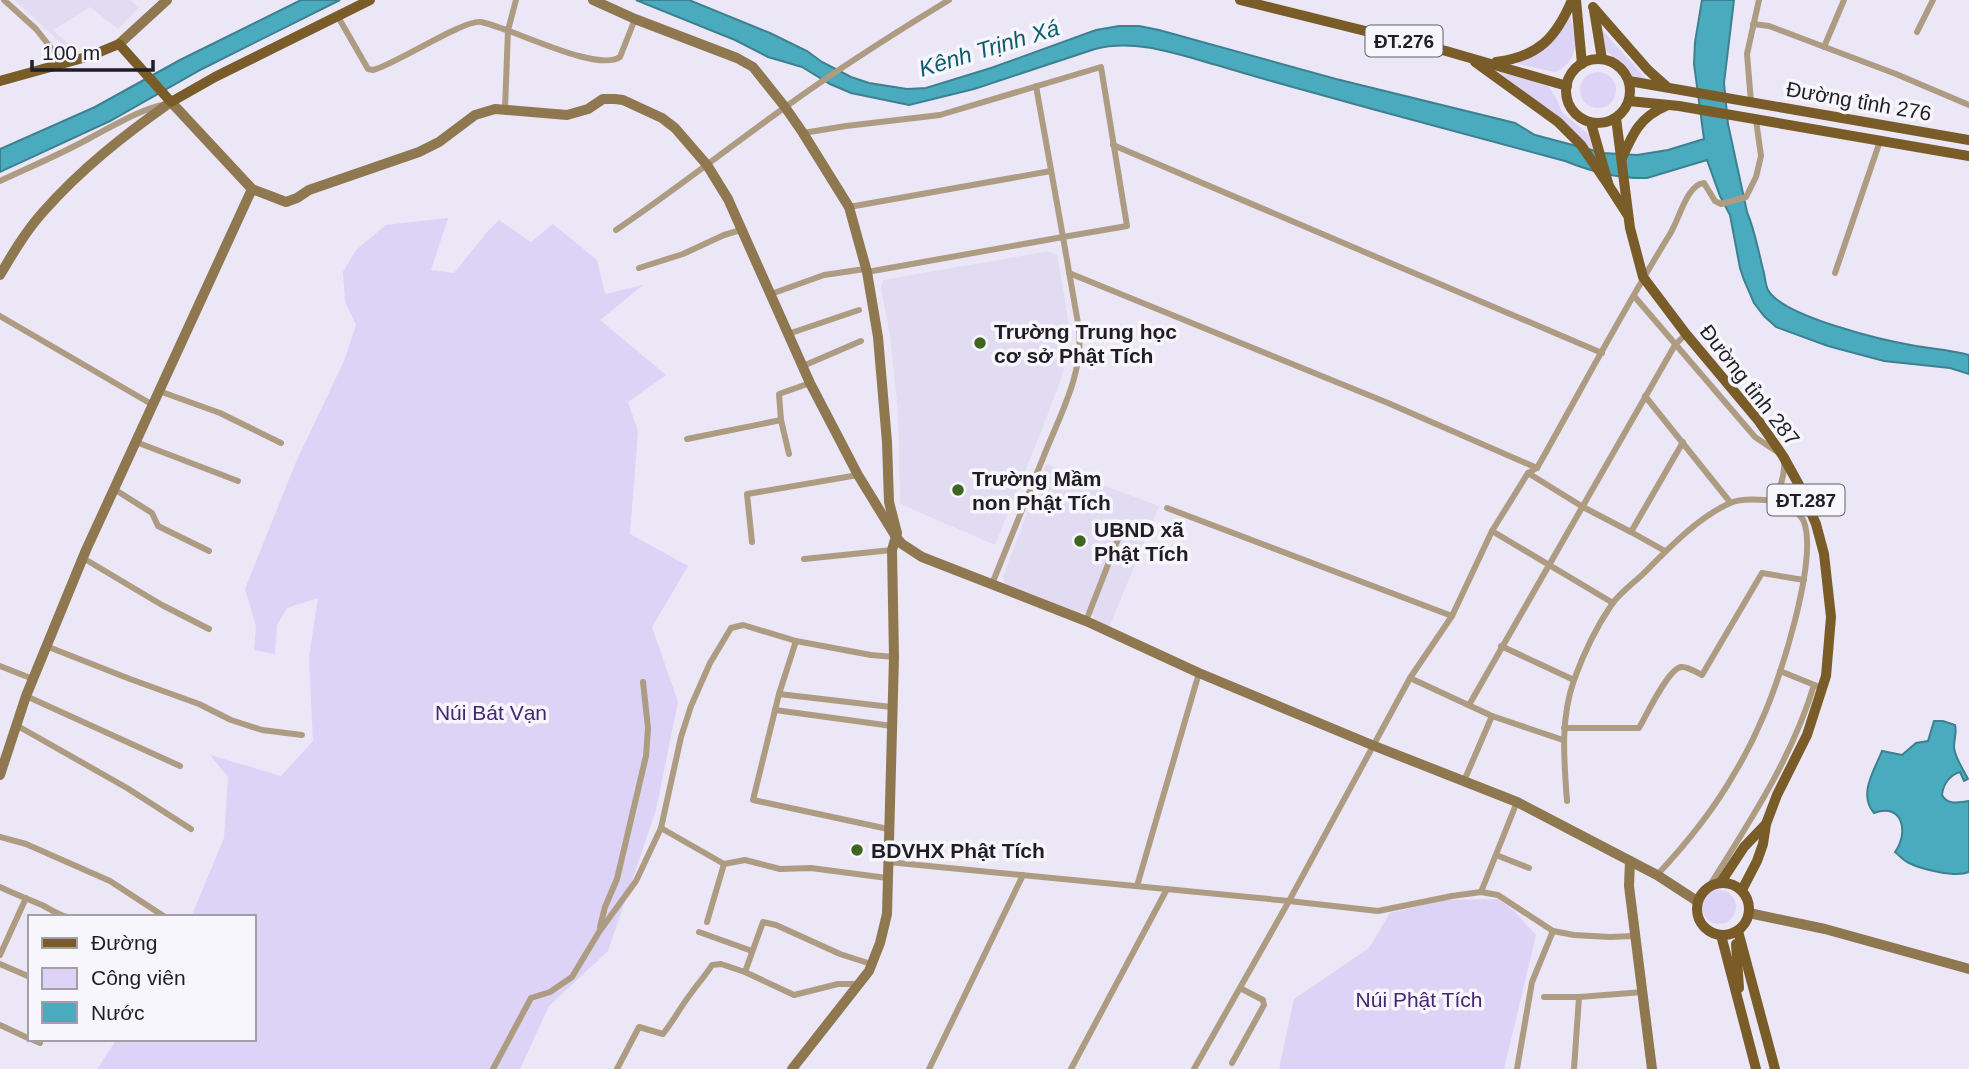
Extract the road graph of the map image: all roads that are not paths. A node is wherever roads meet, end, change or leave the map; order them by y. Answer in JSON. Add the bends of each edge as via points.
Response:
{"nodes":[{"id":1,"x":4,"y":0,"type":"edge"},
{"id":2,"x":167,"y":0,"type":"edge"},
{"id":3,"x":370,"y":0,"type":"edge"},
{"id":4,"x":516,"y":0,"type":"edge"},
{"id":5,"x":593,"y":0,"type":"edge"},
{"id":6,"x":949,"y":0,"type":"edge"},
{"id":7,"x":1240,"y":0,"type":"edge"},
{"id":8,"x":1574,"y":0,"type":"edge"},
{"id":9,"x":1759,"y":0,"type":"edge"},
{"id":10,"x":1844,"y":0,"type":"edge"},
{"id":11,"x":1933,"y":0,"type":"edge"},
{"id":12,"x":1593,"y":3,"type":"edge"},
{"id":13,"x":337,"y":15,"type":"junction"},
{"id":14,"x":635,"y":19,"type":"junction"},
{"id":15,"x":1753,"y":24,"type":"junction"},
{"id":16,"x":508,"y":30,"type":"junction"},
{"id":17,"x":1917,"y":32,"type":"dead end"},
{"id":18,"x":119,"y":44,"type":"junction"},
{"id":19,"x":1824,"y":47,"type":"junction"},
{"id":20,"x":1470,"y":58,"type":"junction"},
{"id":21,"x":1602,"y":59,"type":"junction"},
{"id":22,"x":63,"y":63,"type":"junction"},
{"id":23,"x":1490,"y":63,"type":"junction"},
{"id":24,"x":1582,"y":64,"type":"junction"},
{"id":25,"x":0,"y":81,"type":"edge"},
{"id":26,"x":1629,"y":81,"type":"junction"},
{"id":27,"x":1036,"y":86,"type":"junction"},
{"id":28,"x":1567,"y":86,"type":"junction"},
{"id":29,"x":1668,"y":88,"type":"junction"},
{"id":30,"x":1629,"y":101,"type":"junction"},
{"id":31,"x":1746,"y":101,"type":"junction"},
{"id":32,"x":171,"y":102,"type":"junction"},
{"id":33,"x":1668,"y":105,"type":"junction"},
{"id":34,"x":1969,"y":105,"type":"edge"},
{"id":35,"x":785,"y":107,"type":"junction"},
{"id":36,"x":505,"y":109,"type":"junction"},
{"id":37,"x":1616,"y":118,"type":"junction"},
{"id":38,"x":1756,"y":120,"type":"junction"},
{"id":39,"x":1591,"y":123,"type":"junction"},
{"id":40,"x":803,"y":133,"type":"junction"},
{"id":41,"x":1969,"y":139,"type":"edge"},
{"id":42,"x":1880,"y":141,"type":"junction"},
{"id":43,"x":1113,"y":145,"type":"junction"},
{"id":44,"x":1969,"y":156,"type":"edge"},
{"id":45,"x":1622,"y":158,"type":"junction"},
{"id":46,"x":707,"y":165,"type":"junction"},
{"id":47,"x":1051,"y":171,"type":"junction"},
{"id":48,"x":0,"y":181,"type":"edge"},
{"id":49,"x":1609,"y":186,"type":"junction"},
{"id":50,"x":252,"y":188,"type":"junction"},
{"id":51,"x":849,"y":207,"type":"junction"},
{"id":52,"x":1628,"y":216,"type":"junction"},
{"id":53,"x":616,"y":230,"type":"dead end"},
{"id":54,"x":741,"y":230,"type":"junction"},
{"id":55,"x":1063,"y":237,"type":"junction"},
{"id":56,"x":639,"y":268,"type":"dead end"},
{"id":57,"x":866,"y":270,"type":"junction"},
{"id":58,"x":1069,"y":273,"type":"junction"},
{"id":59,"x":1835,"y":273,"type":"dead end"},
{"id":60,"x":0,"y":275,"type":"edge"},
{"id":61,"x":1643,"y":277,"type":"junction"},
{"id":62,"x":771,"y":294,"type":"junction"},
{"id":63,"x":1634,"y":296,"type":"junction"},
{"id":64,"x":859,"y":310,"type":"dead end"},
{"id":65,"x":0,"y":316,"type":"edge"},
{"id":66,"x":788,"y":334,"type":"junction"},
{"id":67,"x":1686,"y":334,"type":"junction"},
{"id":68,"x":861,"y":341,"type":"dead end"},
{"id":69,"x":1675,"y":345,"type":"junction"},
{"id":70,"x":1602,"y":353,"type":"junction"},
{"id":71,"x":803,"y":366,"type":"junction"},
{"id":72,"x":810,"y":383,"type":"junction"},
{"id":73,"x":159,"y":391,"type":"junction"},
{"id":74,"x":1646,"y":396,"type":"junction"},
{"id":75,"x":153,"y":405,"type":"junction"},
{"id":76,"x":781,"y":420,"type":"junction"},
{"id":77,"x":687,"y":439,"type":"dead end"},
{"id":78,"x":136,"y":442,"type":"junction"},
{"id":79,"x":1683,"y":442,"type":"junction"},
{"id":80,"x":281,"y":443,"type":"dead end"},
{"id":81,"x":789,"y":454,"type":"dead end"},
{"id":82,"x":1783,"y":456,"type":"junction"},
{"id":83,"x":1537,"y":468,"type":"junction"},
{"id":84,"x":1528,"y":474,"type":"junction"},
{"id":85,"x":858,"y":475,"type":"junction"},
{"id":86,"x":238,"y":481,"type":"dead end"},
{"id":87,"x":114,"y":489,"type":"junction"},
{"id":88,"x":1770,"y":501,"type":"junction"},
{"id":89,"x":1730,"y":502,"type":"junction"},
{"id":90,"x":1583,"y":507,"type":"junction"},
{"id":91,"x":1167,"y":508,"type":"dead end"},
{"id":92,"x":1492,"y":531,"type":"junction"},
{"id":93,"x":1631,"y":531,"type":"junction"},
{"id":94,"x":896,"y":537,"type":"junction"},
{"id":95,"x":1118,"y":539,"type":"dead end"},
{"id":96,"x":752,"y":542,"type":"dead end"},
{"id":97,"x":892,"y":550,"type":"junction"},
{"id":98,"x":209,"y":551,"type":"dead end"},
{"id":99,"x":1665,"y":551,"type":"junction"},
{"id":100,"x":83,"y":558,"type":"junction"},
{"id":101,"x":804,"y":559,"type":"dead end"},
{"id":102,"x":1549,"y":564,"type":"junction"},
{"id":103,"x":1804,"y":580,"type":"junction"},
{"id":104,"x":992,"y":584,"type":"junction"},
{"id":105,"x":1613,"y":603,"type":"junction"},
{"id":106,"x":1452,"y":617,"type":"junction"},
{"id":107,"x":1086,"y":621,"type":"junction"},
{"id":108,"x":209,"y":629,"type":"dead end"},
{"id":109,"x":796,"y":641,"type":"junction"},
{"id":110,"x":46,"y":646,"type":"junction"},
{"id":111,"x":1501,"y":646,"type":"junction"},
{"id":112,"x":894,"y":657,"type":"junction"},
{"id":113,"x":0,"y":666,"type":"edge"},
{"id":114,"x":1780,"y":671,"type":"junction"},
{"id":115,"x":1199,"y":673,"type":"junction"},
{"id":116,"x":1409,"y":678,"type":"junction"},
{"id":117,"x":33,"y":679,"type":"junction"},
{"id":118,"x":1574,"y":680,"type":"junction"},
{"id":119,"x":643,"y":682,"type":"dead end"},
{"id":120,"x":1818,"y":687,"type":"junction"},
{"id":121,"x":779,"y":694,"type":"junction"},
{"id":122,"x":26,"y":696,"type":"junction"},
{"id":123,"x":1469,"y":705,"type":"junction"},
{"id":124,"x":891,"y":707,"type":"junction"},
{"id":125,"x":775,"y":710,"type":"junction"},
{"id":126,"x":1492,"y":716,"type":"junction"},
{"id":127,"x":16,"y":726,"type":"junction"},
{"id":128,"x":892,"y":726,"type":"junction"},
{"id":129,"x":1564,"y":728,"type":"junction"},
{"id":130,"x":302,"y":735,"type":"dead end"},
{"id":131,"x":1563,"y":740,"type":"junction"},
{"id":132,"x":1372,"y":745,"type":"junction"},
{"id":133,"x":180,"y":766,"type":"dead end"},
{"id":134,"x":0,"y":775,"type":"edge"},
{"id":135,"x":1464,"y":781,"type":"junction"},
{"id":136,"x":1567,"y":801,"type":"dead end"},
{"id":137,"x":1517,"y":802,"type":"junction"},
{"id":138,"x":1766,"y":824,"type":"junction"},
{"id":139,"x":661,"y":828,"type":"junction"},
{"id":140,"x":191,"y":829,"type":"dead end"},
{"id":141,"x":888,"y":829,"type":"junction"},
{"id":142,"x":0,"y":837,"type":"edge"},
{"id":143,"x":1496,"y":855,"type":"junction"},
{"id":144,"x":1630,"y":861,"type":"junction"},
{"id":145,"x":888,"y":862,"type":"junction"},
{"id":146,"x":724,"y":864,"type":"junction"},
{"id":147,"x":1529,"y":868,"type":"dead end"},
{"id":148,"x":1023,"y":875,"type":"junction"},
{"id":149,"x":1657,"y":875,"type":"junction"},
{"id":150,"x":887,"y":878,"type":"junction"},
{"id":151,"x":1716,"y":884,"type":"junction"},
{"id":152,"x":1137,"y":886,"type":"junction"},
{"id":153,"x":0,"y":887,"type":"edge"},
{"id":154,"x":1167,"y":889,"type":"junction"},
{"id":155,"x":1742,"y":890,"type":"junction"},
{"id":156,"x":1480,"y":892,"type":"junction"},
{"id":157,"x":26,"y":898,"type":"junction"},
{"id":158,"x":1289,"y":901,"type":"junction"},
{"id":159,"x":1697,"y":901,"type":"junction"},
{"id":160,"x":1749,"y":913,"type":"junction"},
{"id":161,"x":59,"y":915,"type":"edge"},
{"id":162,"x":162,"y":915,"type":"edge"},
{"id":163,"x":707,"y":922,"type":"dead end"},
{"id":164,"x":1553,"y":931,"type":"junction"},
{"id":165,"x":599,"y":932,"type":"junction"},
{"id":166,"x":699,"y":932,"type":"dead end"},
{"id":167,"x":1736,"y":932,"type":"junction"},
{"id":168,"x":1721,"y":935,"type":"junction"},
{"id":169,"x":1636,"y":936,"type":"junction"},
{"id":170,"x":752,"y":951,"type":"junction"},
{"id":171,"x":0,"y":955,"type":"edge"},
{"id":172,"x":0,"y":964,"type":"edge"},
{"id":173,"x":871,"y":964,"type":"junction"},
{"id":174,"x":1969,"y":969,"type":"edge"},
{"id":175,"x":745,"y":972,"type":"junction"},
{"id":176,"x":28,"y":976,"type":"edge"},
{"id":177,"x":858,"y":984,"type":"junction"},
{"id":178,"x":1240,"y":988,"type":"junction"},
{"id":179,"x":1643,"y":992,"type":"junction"},
{"id":180,"x":1544,"y":997,"type":"dead end"},
{"id":181,"x":1579,"y":997,"type":"junction"},
{"id":182,"x":1740,"y":1012,"type":"junction"},
{"id":183,"x":0,"y":1025,"type":"edge"},
{"id":184,"x":28,"y":1038,"type":"edge"},
{"id":185,"x":35,"y":1041,"type":"edge"},
{"id":186,"x":40,"y":1043,"type":"dead end"},
{"id":187,"x":1232,"y":1063,"type":"dead end"},
{"id":188,"x":493,"y":1069,"type":"edge"},
{"id":189,"x":617,"y":1069,"type":"edge"},
{"id":190,"x":792,"y":1069,"type":"edge"},
{"id":191,"x":929,"y":1069,"type":"edge"},
{"id":192,"x":1071,"y":1069,"type":"edge"},
{"id":193,"x":1194,"y":1069,"type":"edge"},
{"id":194,"x":1517,"y":1069,"type":"edge"},
{"id":195,"x":1574,"y":1069,"type":"edge"},
{"id":196,"x":1652,"y":1069,"type":"edge"},
{"id":197,"x":1756,"y":1069,"type":"edge"},
{"id":198,"x":1775,"y":1069,"type":"edge"}],
"edges":[{"from":1,"to":22,"type":"street","via":[[36,29]]},
{"from":2,"to":18,"type":"main road"},
{"from":3,"to":13,"type":"main road"},
{"from":4,"to":16,"type":"street"},
{"from":5,"to":14,"type":"main road"},
{"from":6,"to":35,"type":"street"},
{"from":7,"to":20,"type":"main road","number":"ĐT.276"},
{"from":8,"to":23,"type":"main road","via":[[1543,45],[1515,60]]},
{"from":8,"to":24,"type":"main road"},
{"from":9,"to":15,"type":"street"},
{"from":10,"to":19,"type":"street"},
{"from":11,"to":17,"type":"street"},
{"from":12,"to":21,"type":"main road"},
{"from":12,"to":29,"type":"main road"},
{"from":13,"to":16,"type":"street","via":[[368,69],[373,70],[474,22]]},
{"from":13,"to":32,"type":"main road"},
{"from":14,"to":16,"type":"street","via":[[620,57],[612,61],[584,59]]},
{"from":14,"to":35,"type":"main road","via":[[744,62]]},
{"from":15,"to":19,"type":"street"},
{"from":15,"to":31,"type":"street"},
{"from":16,"to":36,"type":"street"},
{"from":18,"to":22,"type":"main road"},
{"from":18,"to":32,"type":"main road"},
{"from":19,"to":34,"type":"street"},
{"from":20,"to":23,"type":"main road","number":"ĐT.276"},
{"from":20,"to":49,"type":"main road","via":[[1558,122],[1581,145]]},
{"from":21,"to":24,"type":"main road"},
{"from":21,"to":26,"type":"main road","via":[[1619,66]]},
{"from":22,"to":25,"type":"main road"},
{"from":23,"to":28,"type":"main road","number":"ĐT.276"},
{"from":24,"to":28,"type":"main road"},
{"from":26,"to":29,"type":"main road"},
{"from":26,"to":30,"type":"main road"},
{"from":27,"to":40,"type":"street","via":[[940,116]]},
{"from":27,"to":43,"type":"street","via":[[1101,67]]},
{"from":27,"to":47,"type":"street"},
{"from":28,"to":39,"type":"main road","via":[[1571,109]]},
{"from":29,"to":31,"type":"main road","name":"Đường tỉnh 276"},
{"from":30,"to":33,"type":"main road"},
{"from":30,"to":37,"type":"main road"},
{"from":31,"to":41,"type":"main road","name":"Đường tỉnh 276"},
{"from":32,"to":48,"type":"street","via":[[124,119]]},
{"from":32,"to":50,"type":"main road"},
{"from":32,"to":60,"type":"main road","via":[[80,175],[43,213]]},
{"from":33,"to":38,"type":"main road","name":"Đường tỉnh 276"},
{"from":33,"to":45,"type":"main road","via":[[1641,122]]},
{"from":35,"to":40,"type":"main road"},
{"from":35,"to":46,"type":"street"},
{"from":36,"to":46,"type":"main road","via":[[567,115],[603,99],[623,100],[675,128]]},
{"from":36,"to":50,"type":"main road","via":[[475,115],[419,152],[309,190],[288,202]]},
{"from":37,"to":39,"type":"main road"},
{"from":37,"to":45,"type":"main road","name":"Đường tỉnh 287","number":"ĐT.287"},
{"from":38,"to":42,"type":"main road","name":"Đường tỉnh 276"},
{"from":38,"to":61,"type":"street","via":[[1760,167],[1746,197],[1723,204],[1715,201],[1704,183],[1693,187],[1676,225]]},
{"from":39,"to":49,"type":"main road","name":"Đường tỉnh 287","number":"ĐT.287"},
{"from":40,"to":51,"type":"main road"},
{"from":42,"to":44,"type":"main road","name":"Đường tỉnh 276"},
{"from":42,"to":59,"type":"street"},
{"from":43,"to":55,"type":"street","via":[[1127,226]]},
{"from":43,"to":70,"type":"street"},
{"from":45,"to":52,"type":"main road","name":"Đường tỉnh 287","number":"ĐT.287"},
{"from":46,"to":53,"type":"street"},
{"from":46,"to":54,"type":"main road"},
{"from":47,"to":51,"type":"street"},
{"from":47,"to":55,"type":"street"},
{"from":49,"to":52,"type":"main road","name":"Đường tỉnh 287","number":"ĐT.287"},
{"from":50,"to":73,"type":"main road"},
{"from":51,"to":57,"type":"main road"},
{"from":52,"to":61,"type":"main road","name":"Đường tỉnh 287","number":"ĐT.287"},
{"from":54,"to":56,"type":"street"},
{"from":54,"to":62,"type":"main road"},
{"from":55,"to":57,"type":"street"},
{"from":55,"to":58,"type":"street"},
{"from":57,"to":62,"type":"street","via":[[824,275]]},
{"from":57,"to":94,"type":"main road","via":[[878,337],[889,502]]},
{"from":58,"to":83,"type":"street"},
{"from":58,"to":104,"type":"street","via":[[1080,342],[1076,371]]},
{"from":61,"to":63,"type":"street"},
{"from":61,"to":67,"type":"main road","name":"Đường tỉnh 287","number":"ĐT.287"},
{"from":62,"to":66,"type":"main road"},
{"from":63,"to":69,"type":"street"},
{"from":63,"to":70,"type":"street"},
{"from":64,"to":66,"type":"street"},
{"from":65,"to":75,"type":"street"},
{"from":66,"to":71,"type":"main road"},
{"from":67,"to":69,"type":"street"},
{"from":67,"to":82,"type":"main road","name":"Đường tỉnh 287","number":"ĐT.287"},
{"from":68,"to":71,"type":"street"},
{"from":69,"to":74,"type":"street"},
{"from":69,"to":82,"type":"street","via":[[1755,437]]},
{"from":70,"to":83,"type":"street"},
{"from":71,"to":72,"type":"main road"},
{"from":72,"to":76,"type":"street","via":[[779,394]]},
{"from":72,"to":85,"type":"main road"},
{"from":73,"to":75,"type":"main road"},
{"from":73,"to":80,"type":"street","via":[[220,413]]},
{"from":74,"to":79,"type":"street"},
{"from":74,"to":90,"type":"street"},
{"from":75,"to":78,"type":"main road"},
{"from":76,"to":77,"type":"street"},
{"from":76,"to":81,"type":"street"},
{"from":78,"to":86,"type":"street"},
{"from":78,"to":87,"type":"main road"},
{"from":79,"to":89,"type":"street"},
{"from":79,"to":93,"type":"street"},
{"from":82,"to":88,"type":"street","via":[[1785,471]]},
{"from":82,"to":120,"type":"main road","name":"Đường tỉnh 287","number":"ĐT.287","via":[[1800,485],[1824,554],[1831,633],[1826,676]]},
{"from":83,"to":84,"type":"street"},
{"from":84,"to":90,"type":"street"},
{"from":84,"to":92,"type":"street"},
{"from":85,"to":94,"type":"main road"},
{"from":85,"to":96,"type":"street","via":[[747,494]]},
{"from":87,"to":98,"type":"street","via":[[152,513],[158,526]]},
{"from":87,"to":100,"type":"main road"},
{"from":88,"to":89,"type":"street"},
{"from":88,"to":103,"type":"street","via":[[1790,506],[1804,520]]},
{"from":89,"to":99,"type":"street"},
{"from":90,"to":93,"type":"street"},
{"from":90,"to":102,"type":"street"},
{"from":91,"to":106,"type":"street"},
{"from":92,"to":102,"type":"street"},
{"from":92,"to":106,"type":"street"},
{"from":93,"to":99,"type":"street"},
{"from":94,"to":97,"type":"main road"},
{"from":94,"to":104,"type":"main road","via":[[922,557]]},
{"from":95,"to":107,"type":"street"},
{"from":97,"to":101,"type":"street"},
{"from":97,"to":112,"type":"main road"},
{"from":99,"to":105,"type":"street"},
{"from":100,"to":108,"type":"street"},
{"from":100,"to":110,"type":"main road"},
{"from":102,"to":105,"type":"street"},
{"from":102,"to":111,"type":"street"},
{"from":103,"to":114,"type":"street"},
{"from":103,"to":129,"type":"street","via":[[1762,573],[1702,675],[1676,669],[1639,728]]},
{"from":104,"to":107,"type":"main road"},
{"from":105,"to":118,"type":"street"},
{"from":106,"to":116,"type":"street"},
{"from":107,"to":115,"type":"main road"},
{"from":109,"to":112,"type":"street"},
{"from":109,"to":121,"type":"street"},
{"from":109,"to":139,"type":"street","via":[[743,625],[732,628],[691,706]]},
{"from":110,"to":117,"type":"main road"},
{"from":110,"to":130,"type":"street","via":[[231,720]]},
{"from":111,"to":118,"type":"street"},
{"from":111,"to":123,"type":"street"},
{"from":112,"to":124,"type":"main road"},
{"from":113,"to":117,"type":"street"},
{"from":114,"to":120,"type":"street"},
{"from":114,"to":149,"type":"street","via":[[1764,716],[1734,775],[1692,838]]},
{"from":115,"to":132,"type":"main road"},
{"from":115,"to":152,"type":"street"},
{"from":116,"to":123,"type":"street"},
{"from":116,"to":132,"type":"street"},
{"from":117,"to":122,"type":"main road"},
{"from":118,"to":129,"type":"street"},
{"from":119,"to":165,"type":"street","via":[[646,756],[617,879]]},
{"from":120,"to":138,"type":"main road","name":"Đường tỉnh 287","number":"ĐT.287","via":[[1807,735]]},
{"from":120,"to":151,"type":"street","via":[[1790,749]]},
{"from":121,"to":124,"type":"street"},
{"from":121,"to":125,"type":"street"},
{"from":122,"to":127,"type":"main road"},
{"from":122,"to":133,"type":"street"},
{"from":123,"to":126,"type":"street"},
{"from":124,"to":128,"type":"main road"},
{"from":125,"to":128,"type":"street"},
{"from":125,"to":141,"type":"street","via":[[753,800]]},
{"from":126,"to":131,"type":"street"},
{"from":126,"to":135,"type":"street"},
{"from":127,"to":134,"type":"main road"},
{"from":127,"to":140,"type":"street"},
{"from":128,"to":141,"type":"main road"},
{"from":129,"to":131,"type":"street"},
{"from":131,"to":136,"type":"street"},
{"from":132,"to":135,"type":"main road"},
{"from":132,"to":158,"type":"street"},
{"from":135,"to":137,"type":"main road"},
{"from":137,"to":143,"type":"street"},
{"from":137,"to":144,"type":"main road"},
{"from":138,"to":151,"type":"main road","name":"Đường tỉnh 287","number":"ĐT.287"},
{"from":138,"to":155,"type":"main road","name":"Đường tỉnh 287","number":"ĐT.287","via":[[1763,844]]},
{"from":139,"to":146,"type":"street"},
{"from":139,"to":165,"type":"street","via":[[636,881]]},
{"from":141,"to":145,"type":"main road"},
{"from":142,"to":162,"type":"street","via":[[110,881]]},
{"from":143,"to":147,"type":"street"},
{"from":143,"to":156,"type":"street"},
{"from":144,"to":149,"type":"main road"},
{"from":144,"to":169,"type":"main road"},
{"from":145,"to":148,"type":"street"},
{"from":145,"to":150,"type":"main road"},
{"from":146,"to":150,"type":"street","via":[[745,860],[780,869],[811,868]]},
{"from":146,"to":163,"type":"street"},
{"from":148,"to":152,"type":"street"},
{"from":148,"to":191,"type":"street"},
{"from":149,"to":159,"type":"main road"},
{"from":150,"to":173,"type":"main road","via":[[887,914]]},
{"from":151,"to":155,"type":"main road","via":[[1730,883]]},
{"from":151,"to":159,"type":"main road"},
{"from":152,"to":154,"type":"street"},
{"from":153,"to":157,"type":"street"},
{"from":154,"to":158,"type":"street"},
{"from":154,"to":192,"type":"street"},
{"from":155,"to":160,"type":"main road"},
{"from":156,"to":158,"type":"street","via":[[1378,911]]},
{"from":156,"to":164,"type":"street","via":[[1498,895]]},
{"from":157,"to":161,"type":"street"},
{"from":157,"to":171,"type":"street"},
{"from":158,"to":178,"type":"street"},
{"from":159,"to":168,"type":"main road","via":[[1699,922]]},
{"from":160,"to":167,"type":"main road"},
{"from":160,"to":174,"type":"main road"},
{"from":164,"to":169,"type":"street"},
{"from":164,"to":194,"type":"street","via":[[1532,982]]},
{"from":165,"to":188,"type":"street","via":[[572,977],[531,998]]},
{"from":166,"to":170,"type":"street"},
{"from":167,"to":168,"type":"main road"},
{"from":167,"to":182,"type":"main road"},
{"from":167,"to":198,"type":"main road"},
{"from":168,"to":182,"type":"main road"},
{"from":169,"to":179,"type":"main road"},
{"from":170,"to":173,"type":"street","via":[[763,922]]},
{"from":170,"to":175,"type":"street"},
{"from":172,"to":176,"type":"street"},
{"from":173,"to":177,"type":"main road"},
{"from":175,"to":177,"type":"street","via":[[794,995]]},
{"from":175,"to":189,"type":"street","via":[[712,965],[663,1034],[639,1027]]},
{"from":177,"to":190,"type":"main road"},
{"from":178,"to":187,"type":"street","via":[[1264,1000],[1264,1005]]},
{"from":178,"to":193,"type":"street"},
{"from":179,"to":181,"type":"street"},
{"from":179,"to":196,"type":"main road"},
{"from":180,"to":181,"type":"street"},
{"from":181,"to":195,"type":"street"},
{"from":182,"to":197,"type":"main road"},
{"from":183,"to":184,"type":"street"},
{"from":185,"to":186,"type":"street"}]}
